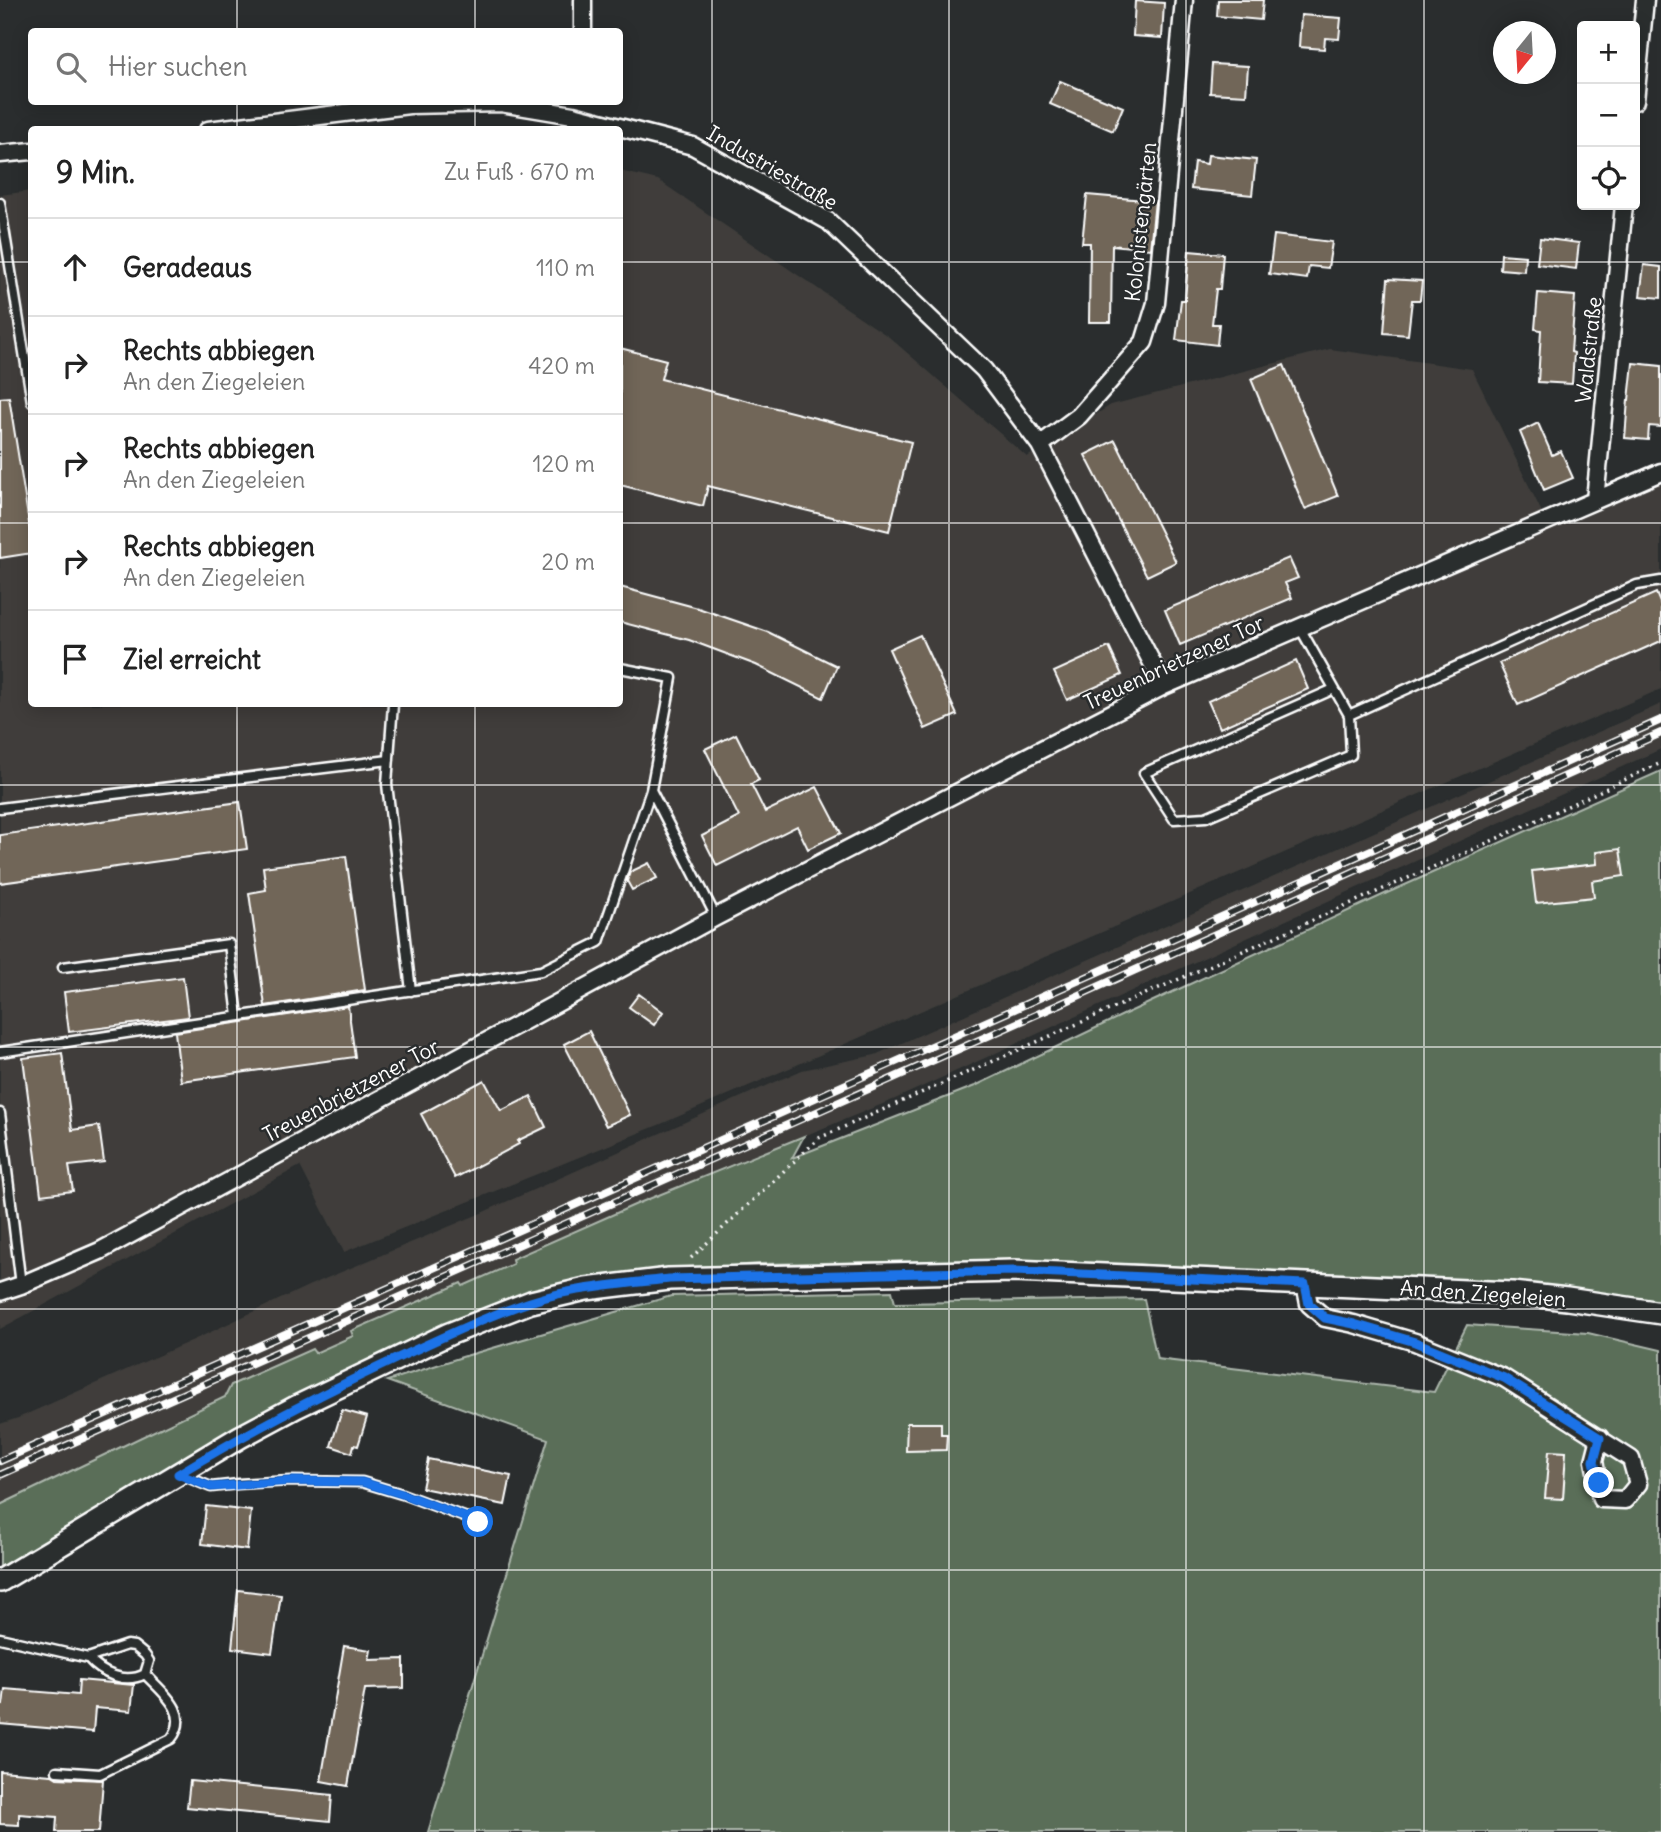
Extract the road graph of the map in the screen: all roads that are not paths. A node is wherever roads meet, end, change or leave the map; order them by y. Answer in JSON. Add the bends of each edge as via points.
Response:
{"nodes":[{"id":1,"x":583,"y":0,"type":"edge"},
{"id":2,"x":1184,"y":0,"type":"edge"},
{"id":3,"x":1645,"y":0,"type":"edge"},
{"id":4,"x":583,"y":28,"type":"edge"},
{"id":5,"x":1637,"y":84,"type":"edge"},
{"id":6,"x":440,"y":105,"type":"edge"},
{"id":7,"x":530,"y":105,"type":"edge"},
{"id":8,"x":573,"y":108,"type":"edge"},
{"id":9,"x":242,"y":126,"type":"edge"},
{"id":10,"x":28,"y":151,"type":"edge"},
{"id":11,"x":0,"y":154,"type":"edge"},
{"id":12,"x":0,"y":203,"type":"edge"},
{"id":13,"x":1624,"y":210,"type":"edge"},
{"id":14,"x":28,"y":377,"type":"edge"},
{"id":15,"x":1040,"y":445,"type":"junction"},
{"id":16,"x":1661,"y":472,"type":"edge"},
{"id":17,"x":1595,"y":500,"type":"junction"},
{"id":18,"x":1661,"y":581,"type":"edge"},
{"id":19,"x":1300,"y":628,"type":"junction"},
{"id":20,"x":623,"y":669,"type":"edge"},
{"id":21,"x":1164,"y":686,"type":"junction"},
{"id":22,"x":1334,"y":689,"type":"junction"},
{"id":23,"x":393,"y":707,"type":"edge"},
{"id":24,"x":1349,"y":715,"type":"junction"},
{"id":25,"x":389,"y":760,"type":"junction"},
{"id":26,"x":651,"y":790,"type":"junction"},
{"id":27,"x":0,"y":808,"type":"edge"},
{"id":28,"x":716,"y":917,"type":"junction"},
{"id":29,"x":63,"y":967,"type":"dead end"},
{"id":30,"x":411,"y":991,"type":"junction"},
{"id":31,"x":238,"y":1016,"type":"junction"},
{"id":32,"x":0,"y":1052,"type":"edge"},
{"id":33,"x":0,"y":1113,"type":"edge"},
{"id":34,"x":1,"y":1138,"type":"edge"},
{"id":35,"x":1305,"y":1284,"type":"junction"},
{"id":36,"x":21,"y":1285,"type":"junction"},
{"id":37,"x":0,"y":1292,"type":"edge"},
{"id":38,"x":1661,"y":1313,"type":"edge"},
{"id":39,"x":1600,"y":1438,"type":"dead end"},
{"id":40,"x":178,"y":1474,"type":"junction"},
{"id":41,"x":478,"y":1522,"type":"dead end"},
{"id":42,"x":0,"y":1581,"type":"edge"},
{"id":43,"x":0,"y":1638,"type":"edge"},
{"id":44,"x":88,"y":1658,"type":"junction"},
{"id":45,"x":145,"y":1674,"type":"junction"},
{"id":46,"x":57,"y":1770,"type":"dead end"}],
"edges":[{"from":1,"to":4,"type":"street"},
{"from":2,"to":15,"type":"street","name":"Kolonistengärten","via":[[1156,303],[1144,342],[1079,416]]},
{"from":3,"to":5,"type":"street"},
{"from":6,"to":9,"type":"street","name":"Industriestraße"},
{"from":7,"to":8,"type":"street","name":"Industriestraße"},
{"from":8,"to":15,"type":"street","name":"Industriestraße","via":[[693,146],[828,221],[984,370]]},
{"from":10,"to":11,"type":"street"},
{"from":12,"to":14,"type":"lane"},
{"from":13,"to":17,"type":"street","name":"Waldstraße"},
{"from":15,"to":21,"type":"street","name":"Industriestraße"},
{"from":16,"to":17,"type":"street","name":"Treuenbrietzener Tor"},
{"from":17,"to":19,"type":"street","name":"Treuenbrietzener Tor"},
{"from":18,"to":24,"type":"lane","via":[[1637,585]]},
{"from":19,"to":21,"type":"street","name":"Treuenbrietzener Tor"},
{"from":19,"to":22,"type":"lane"},
{"from":20,"to":26,"type":"lane","via":[[672,678]]},
{"from":21,"to":28,"type":"street","name":"Treuenbrietzener Tor"},
{"from":22,"to":24,"type":"lane"},
{"from":22,"to":24,"type":"lane","via":[[1144,773],[1174,819],[1206,817],[1351,755]]},
{"from":23,"to":25,"type":"lane"},
{"from":25,"to":27,"type":"lane"},
{"from":25,"to":30,"type":"lane","via":[[387,784]]},
{"from":26,"to":28,"type":"lane"},
{"from":26,"to":30,"type":"lane","via":[[599,942],[541,971]]},
{"from":28,"to":36,"type":"street","name":"Treuenbrietzener Tor","via":[[100,1251]]},
{"from":29,"to":31,"type":"lane","via":[[229,944]]},
{"from":30,"to":31,"type":"lane"},
{"from":31,"to":32,"type":"lane"},
{"from":33,"to":34,"type":"lane"},
{"from":34,"to":36,"type":"lane"},
{"from":35,"to":38,"type":"street","name":"An den Ziegeleien","via":[[1512,1293]]},
{"from":35,"to":39,"type":"street","via":[[1309,1304],[1325,1318],[1415,1342],[1504,1378]]},
{"from":35,"to":40,"type":"street","name":"An den Ziegeleien","via":[[1014,1271],[669,1279],[567,1292],[438,1339],[308,1401]]},
{"from":36,"to":37,"type":"street","name":"Treuenbrietzener Tor"},
{"from":40,"to":41,"type":"lane","via":[[211,1487],[362,1482]]},
{"from":40,"to":42,"type":"street","name":"An den Ziegeleien"},
{"from":43,"to":44,"type":"lane"},
{"from":44,"to":45,"type":"lane","via":[[106,1674],[132,1678]]},
{"from":44,"to":45,"type":"lane","via":[[118,1646],[134,1646],[149,1661]]},
{"from":45,"to":46,"type":"lane","via":[[178,1714],[171,1739],[100,1774]]}]}
